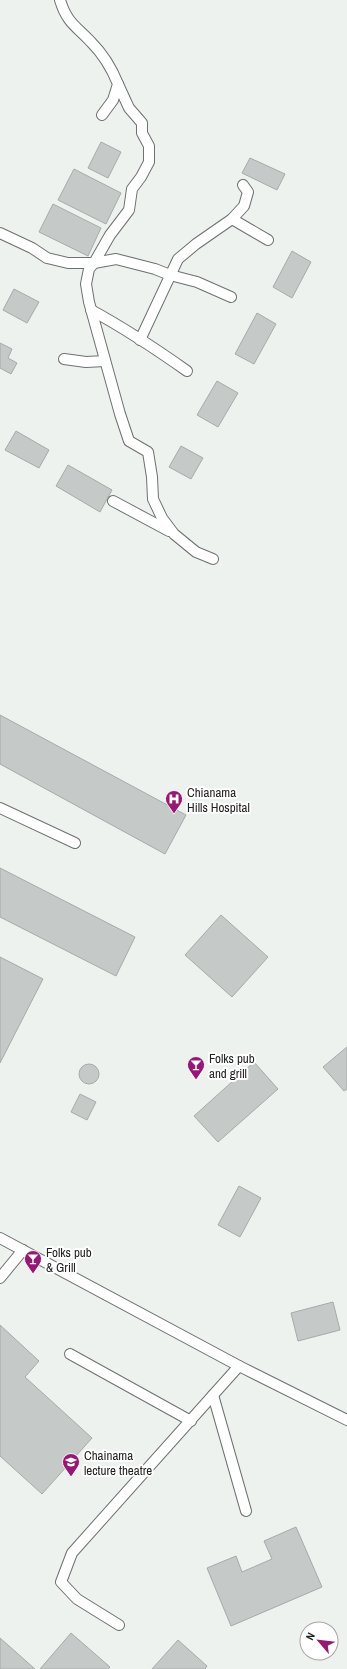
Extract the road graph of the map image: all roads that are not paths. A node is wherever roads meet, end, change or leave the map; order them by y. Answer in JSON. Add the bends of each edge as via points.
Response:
{"nodes":[{"id":1,"x":60,"y":0,"type":"edge"},
{"id":2,"x":118,"y":84,"type":"junction"},
{"id":3,"x":102,"y":116,"type":"dead end"},
{"id":4,"x":242,"y":185,"type":"dead end"},
{"id":5,"x":232,"y":219,"type":"junction"},
{"id":6,"x":0,"y":234,"type":"edge"},
{"id":7,"x":268,"y":240,"type":"dead end"},
{"id":8,"x":94,"y":263,"type":"junction"},
{"id":9,"x":170,"y":275,"type":"junction"},
{"id":10,"x":231,"y":297,"type":"dead end"},
{"id":11,"x":91,"y":310,"type":"junction"},
{"id":12,"x":140,"y":340,"type":"junction"},
{"id":13,"x":64,"y":358,"type":"dead end"},
{"id":14,"x":105,"y":361,"type":"junction"},
{"id":15,"x":187,"y":371,"type":"dead end"},
{"id":16,"x":112,"y":501,"type":"dead end"},
{"id":17,"x":174,"y":534,"type":"junction"},
{"id":18,"x":213,"y":559,"type":"dead end"},
{"id":19,"x":0,"y":808,"type":"edge"},
{"id":20,"x":75,"y":843,"type":"dead end"},
{"id":21,"x":0,"y":1238,"type":"edge"},
{"id":22,"x":23,"y":1250,"type":"junction"},
{"id":23,"x":0,"y":1278,"type":"edge"},
{"id":24,"x":70,"y":1354,"type":"dead end"},
{"id":25,"x":239,"y":1366,"type":"junction"},
{"id":26,"x":213,"y":1395,"type":"junction"},
{"id":27,"x":347,"y":1420,"type":"edge"},
{"id":28,"x":191,"y":1421,"type":"junction"},
{"id":29,"x":246,"y":1511,"type":"dead end"},
{"id":30,"x":119,"y":1625,"type":"dead end"}],
"edges":[{"from":1,"to":2,"type":"lane","via":[[64,14],[103,57]]},
{"from":2,"to":3,"type":"lane","via":[[113,100]]},
{"from":2,"to":8,"type":"lane","via":[[129,108],[142,123],[142,133],[149,146],[149,162],[132,189],[129,210],[110,235]]},
{"from":4,"to":5,"type":"lane","via":[[248,192],[244,206]]},
{"from":5,"to":7,"type":"lane"},
{"from":5,"to":9,"type":"lane","via":[[178,260]]},
{"from":6,"to":8,"type":"lane","via":[[32,248],[47,258],[68,263]]},
{"from":8,"to":9,"type":"lane","via":[[116,259]]},
{"from":8,"to":11,"type":"lane","via":[[89,269],[86,284]]},
{"from":9,"to":10,"type":"lane","via":[[197,282]]},
{"from":9,"to":12,"type":"lane"},
{"from":11,"to":12,"type":"lane"},
{"from":11,"to":14,"type":"lane"},
{"from":12,"to":15,"type":"lane"},
{"from":13,"to":14,"type":"lane","via":[[86,362]]},
{"from":14,"to":17,"type":"lane","via":[[129,441],[148,452],[153,499],[162,518]]},
{"from":16,"to":17,"type":"lane"},
{"from":17,"to":18,"type":"lane","via":[[196,552]]},
{"from":19,"to":20,"type":"lane"},
{"from":21,"to":22,"type":"lane"},
{"from":22,"to":23,"type":"lane"},
{"from":22,"to":25,"type":"lane"},
{"from":24,"to":28,"type":"lane"},
{"from":25,"to":26,"type":"lane"},
{"from":25,"to":27,"type":"lane"},
{"from":26,"to":28,"type":"lane"},
{"from":26,"to":29,"type":"lane"},
{"from":28,"to":30,"type":"lane","via":[[72,1553],[61,1582],[77,1599]]}]}
